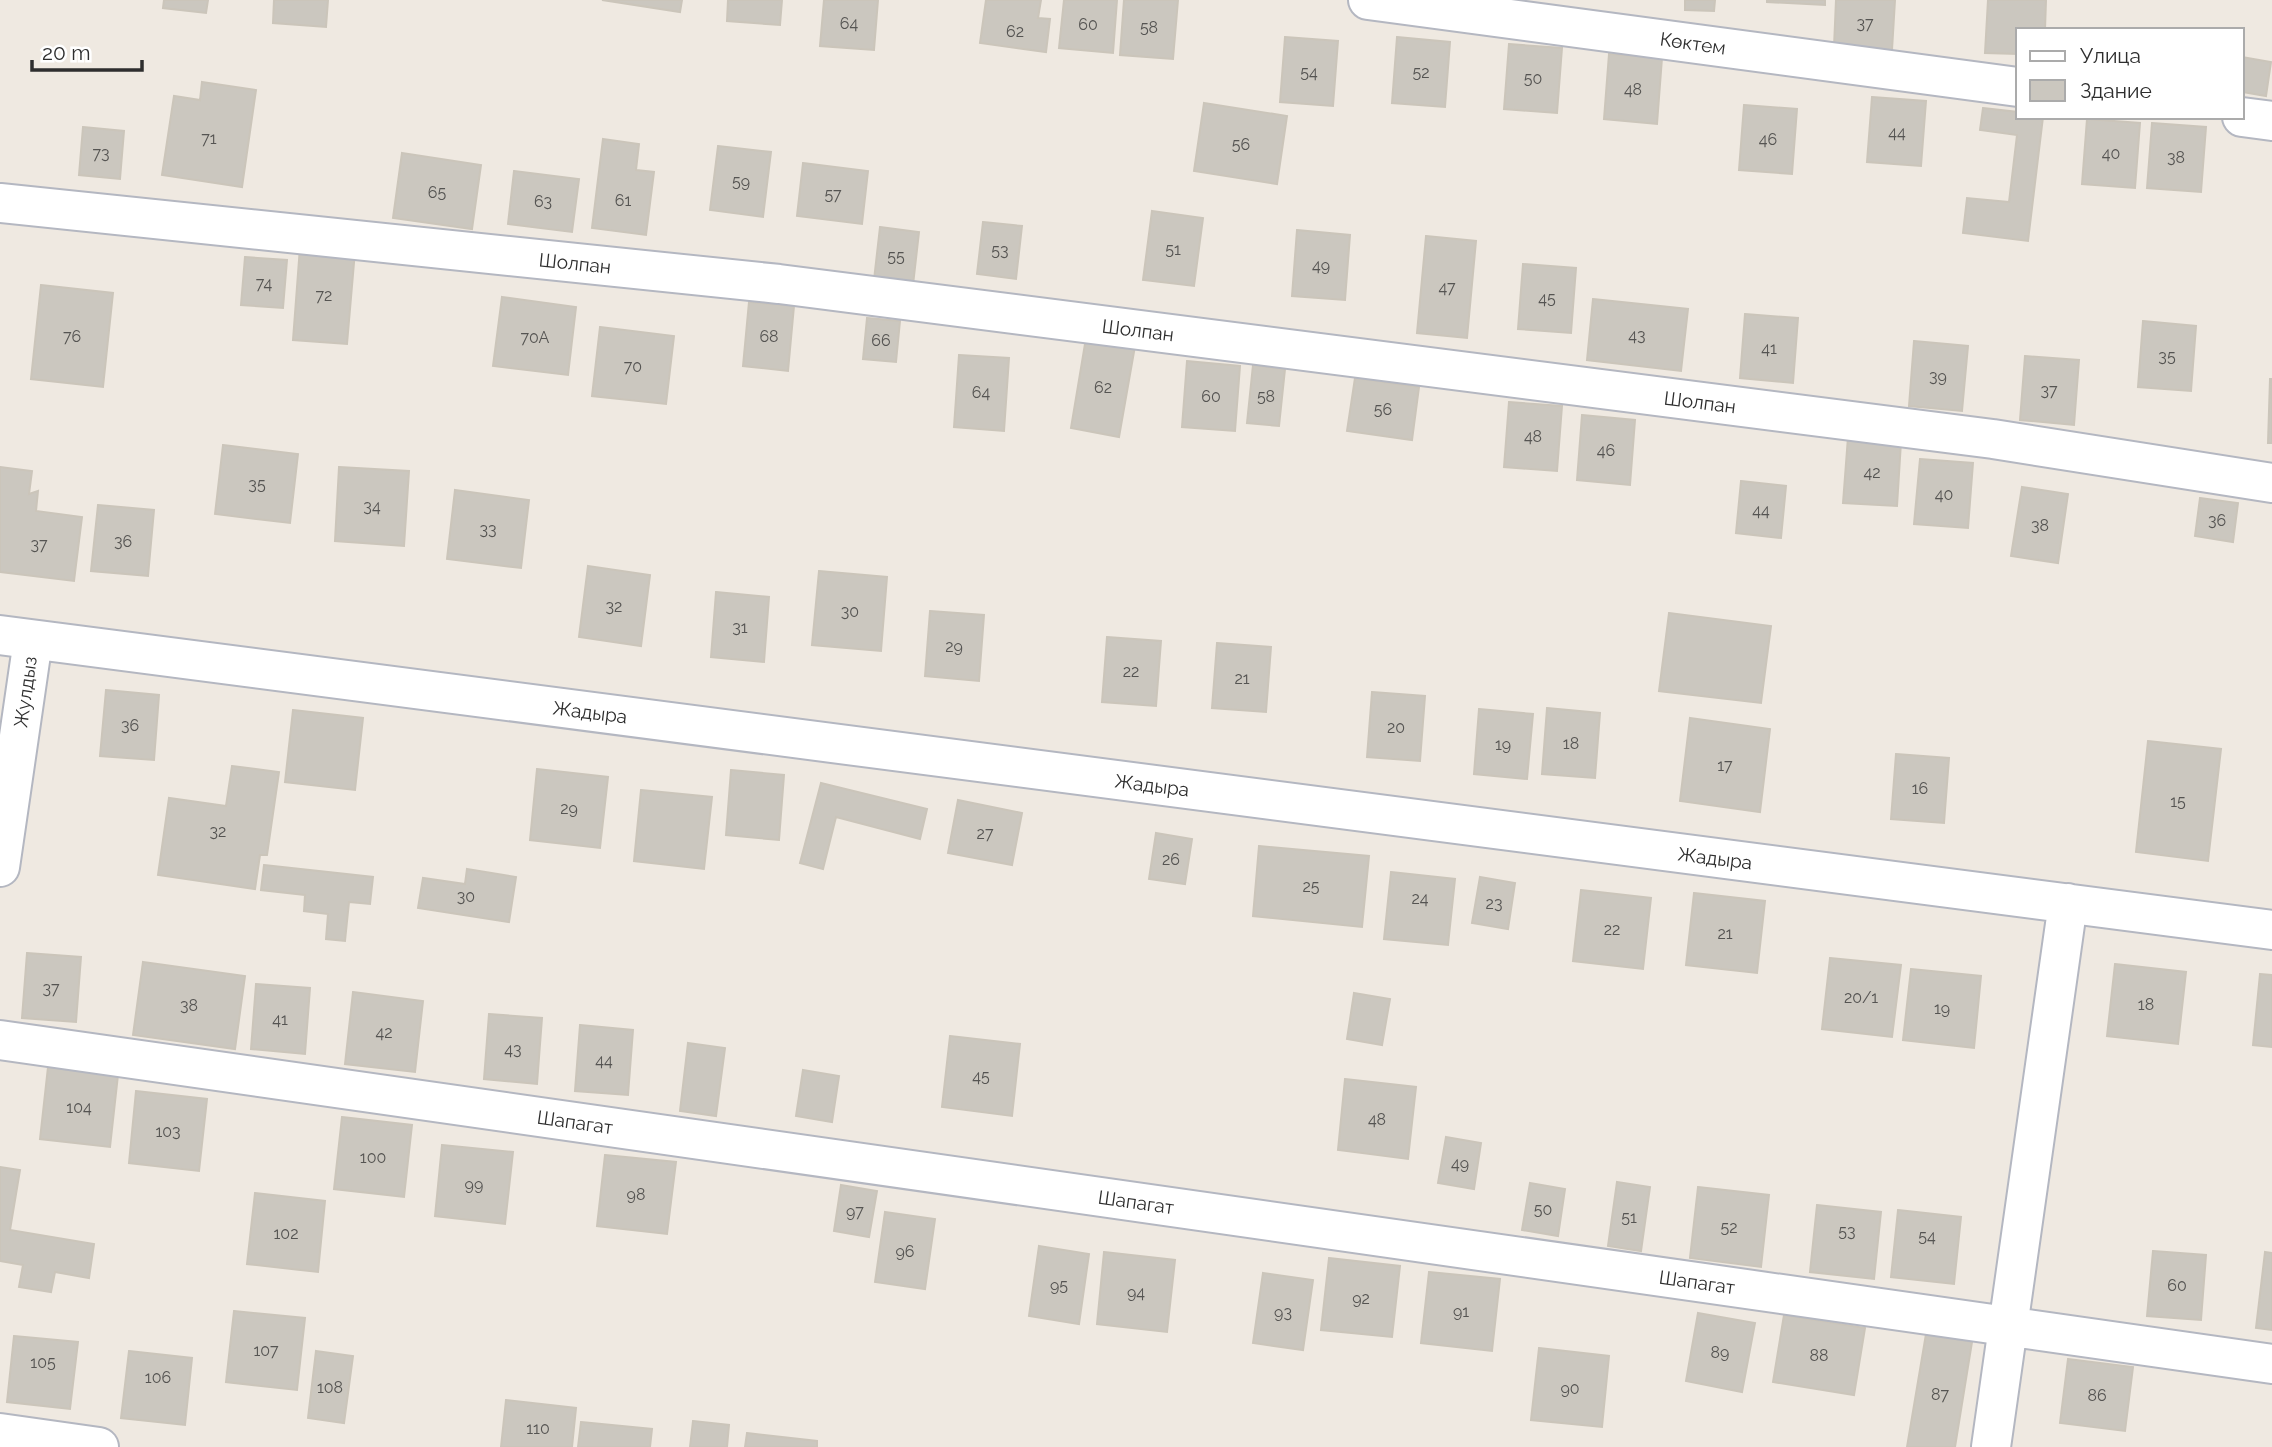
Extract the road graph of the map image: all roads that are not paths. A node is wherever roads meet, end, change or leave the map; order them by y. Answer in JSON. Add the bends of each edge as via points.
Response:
{"nodes":[{"id":1,"x":1368,"y":0,"type":"edge"},
{"id":2,"x":2016,"y":87,"type":"edge"},
{"id":3,"x":2244,"y":117,"type":"edge"},
{"id":4,"x":2272,"y":121,"type":"edge"},
{"id":5,"x":0,"y":203,"type":"edge"},
{"id":6,"x":2272,"y":483,"type":"edge"},
{"id":7,"x":16,"y":638,"type":"edge"},
{"id":8,"x":0,"y":867,"type":"edge"},
{"id":9,"x":2068,"y":903,"type":"junction"},
{"id":10,"x":2272,"y":930,"type":"edge"},
{"id":11,"x":0,"y":1040,"type":"edge"},
{"id":12,"x":2008,"y":1326,"type":"junction"},
{"id":13,"x":2272,"y":1364,"type":"edge"},
{"id":14,"x":0,"y":1433,"type":"edge"},
{"id":15,"x":99,"y":1447,"type":"edge"},
{"id":16,"x":1991,"y":1447,"type":"edge"}],
"edges":[{"from":1,"to":2,"type":"street","name":"Көктем"},
{"from":3,"to":4,"type":"street"},
{"from":5,"to":6,"type":"street","name":"Шолпан","via":[[779,284],[1993,439]]},
{"from":7,"to":8,"type":"street","name":"Жулдыз"},
{"from":7,"to":9,"type":"street","name":"Жадыра"},
{"from":9,"to":10,"type":"street","name":"Жадыра"},
{"from":9,"to":12,"type":"street"},
{"from":11,"to":12,"type":"street","name":"Шапагат"},
{"from":12,"to":13,"type":"street","name":"Шапагат"},
{"from":12,"to":16,"type":"street"},
{"from":14,"to":15,"type":"street"}]}
